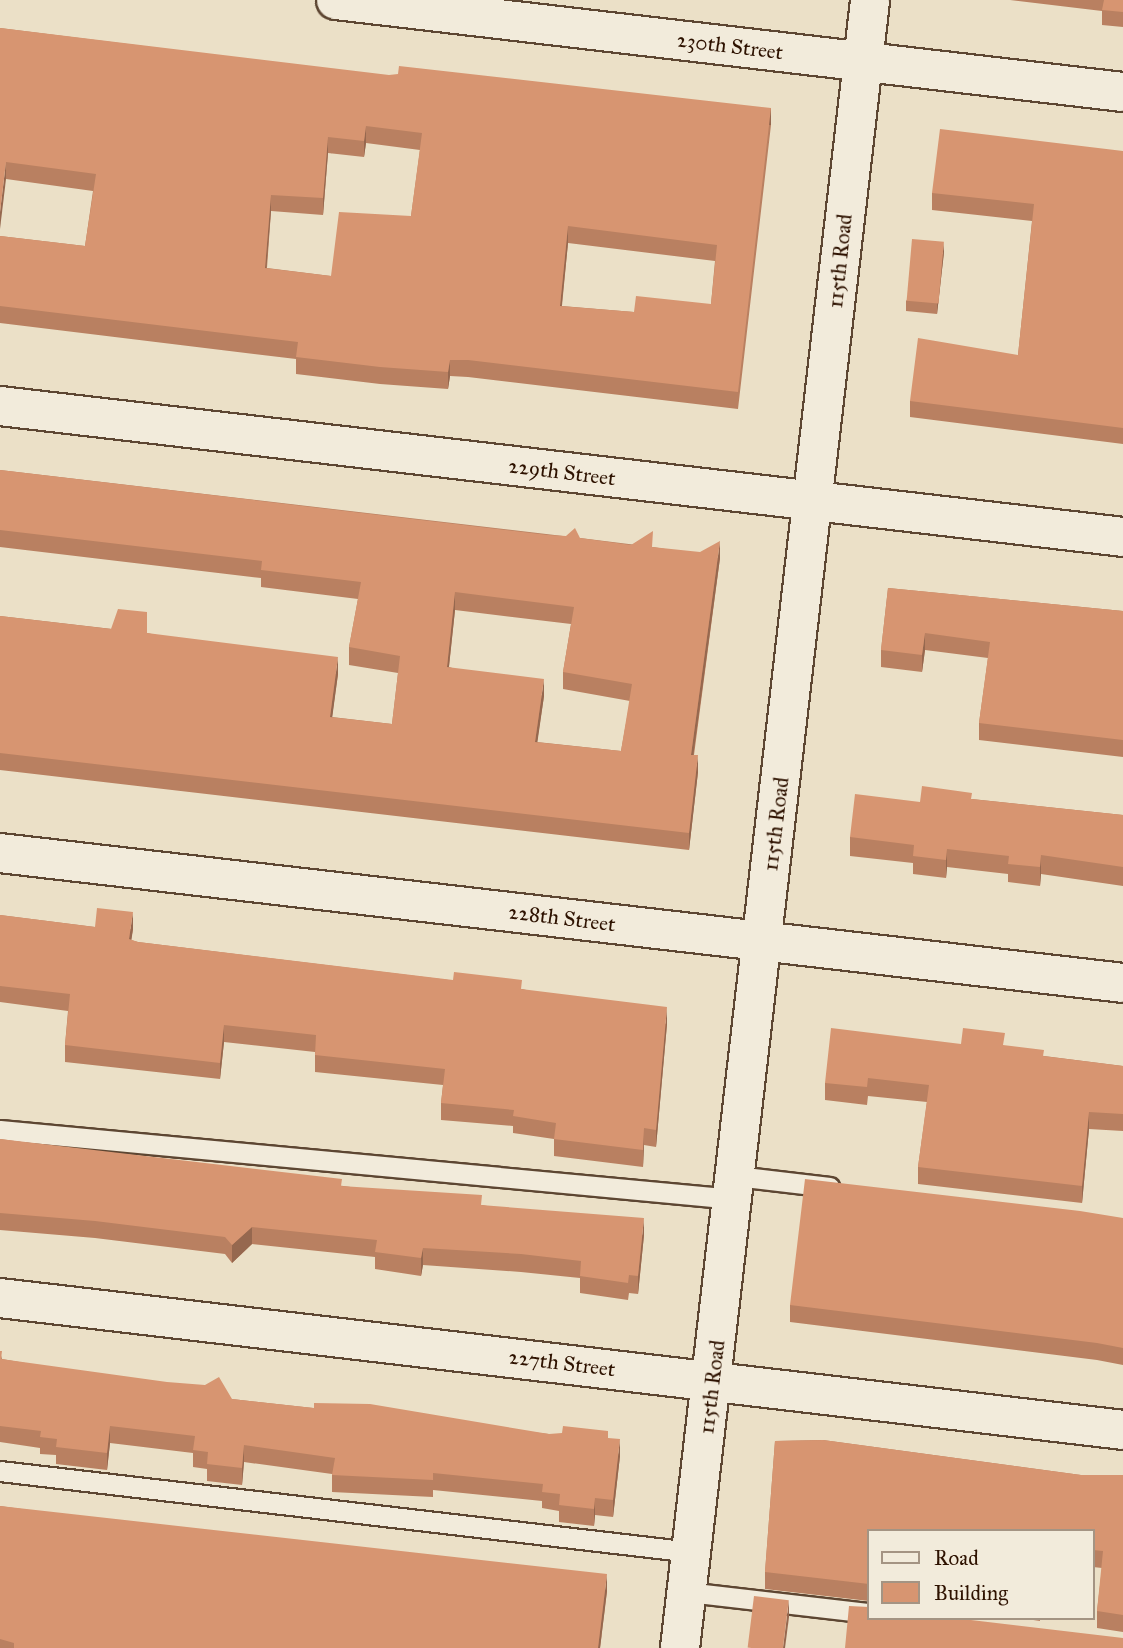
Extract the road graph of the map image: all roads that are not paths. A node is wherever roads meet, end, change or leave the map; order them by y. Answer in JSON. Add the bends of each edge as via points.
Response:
{"nodes":[{"id":1,"x":336,"y":0,"type":"edge"},
{"id":2,"x":870,"y":0,"type":"edge"},
{"id":3,"x":863,"y":62,"type":"junction"},
{"id":4,"x":1123,"y":92,"type":"edge"},
{"id":5,"x":0,"y":407,"type":"edge"},
{"id":6,"x":813,"y":501,"type":"junction"},
{"id":7,"x":1123,"y":537,"type":"edge"},
{"id":8,"x":0,"y":853,"type":"edge"},
{"id":9,"x":763,"y":941,"type":"junction"},
{"id":10,"x":1123,"y":983,"type":"edge"},
{"id":11,"x":0,"y":1130,"type":"edge"},
{"id":12,"x":735,"y":1188,"type":"junction"},
{"id":13,"x":845,"y":1188,"type":"edge"},
{"id":14,"x":0,"y":1298,"type":"edge"},
{"id":15,"x":713,"y":1382,"type":"junction"},
{"id":16,"x":1123,"y":1430,"type":"edge"},
{"id":17,"x":0,"y":1471,"type":"edge"},
{"id":18,"x":692,"y":1552,"type":"junction"},
{"id":19,"x":687,"y":1592,"type":"junction"},
{"id":20,"x":867,"y":1613,"type":"edge"},
{"id":21,"x":680,"y":1648,"type":"edge"}],
"edges":[{"from":1,"to":3,"type":"street","name":"230th Street"},
{"from":2,"to":3,"type":"street","name":"115th Road"},
{"from":3,"to":4,"type":"street","name":"230th Street"},
{"from":3,"to":6,"type":"street","name":"115th Road"},
{"from":5,"to":6,"type":"street","name":"229th Street"},
{"from":6,"to":7,"type":"street","name":"229th Street"},
{"from":6,"to":9,"type":"street","name":"115th Road"},
{"from":8,"to":9,"type":"street","name":"228th Street"},
{"from":9,"to":10,"type":"street","name":"228th Street"},
{"from":9,"to":12,"type":"street","name":"115th Road"},
{"from":11,"to":12,"type":"lane"},
{"from":12,"to":13,"type":"lane"},
{"from":12,"to":15,"type":"street","name":"115th Road"},
{"from":14,"to":15,"type":"street","name":"227th Street"},
{"from":15,"to":16,"type":"street","name":"227th Street"},
{"from":15,"to":18,"type":"street","name":"115th Road"},
{"from":17,"to":18,"type":"lane"},
{"from":18,"to":19,"type":"street","name":"115th Road"},
{"from":19,"to":20,"type":"lane"},
{"from":19,"to":21,"type":"street","name":"115th Road"}]}
